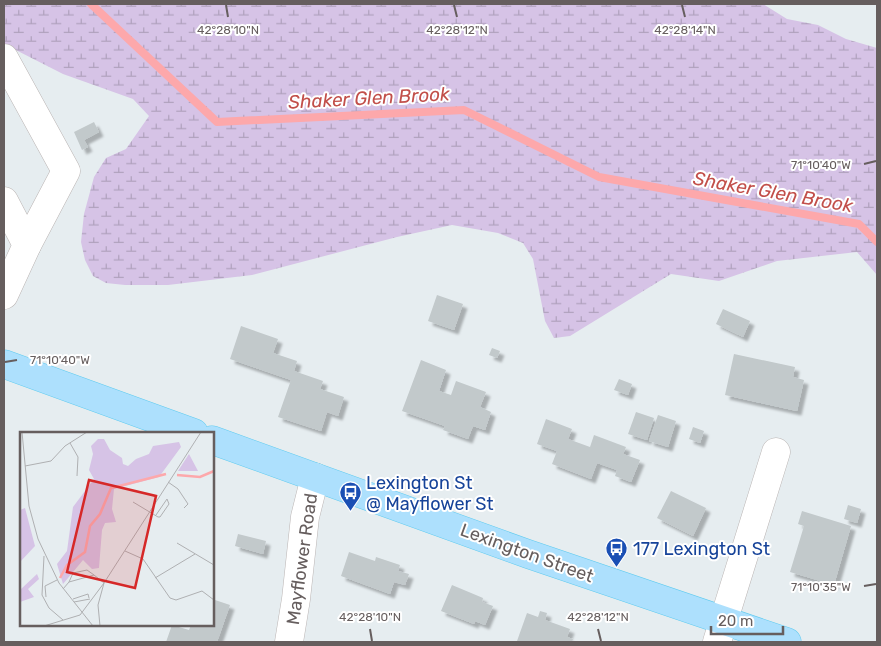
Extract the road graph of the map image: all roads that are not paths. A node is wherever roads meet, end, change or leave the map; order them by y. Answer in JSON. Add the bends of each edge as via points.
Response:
{"nodes":[{"id":1,"x":4,"y":58,"type":"edge"},
{"id":2,"x":4,"y":201,"type":"edge"},
{"id":3,"x":27,"y":245,"type":"junction"},
{"id":4,"x":4,"y":295,"type":"edge"},
{"id":5,"x":4,"y":364,"type":"edge"},
{"id":6,"x":189,"y":432,"type":"edge"},
{"id":7,"x":214,"y":441,"type":"edge"},
{"id":8,"x":776,"y":452,"type":"dead end"},
{"id":9,"x":315,"y":477,"type":"junction"},
{"id":10,"x":720,"y":632,"type":"edge"},
{"id":11,"x":289,"y":642,"type":"edge"},
{"id":12,"x":787,"y":642,"type":"edge"}],
"edges":[{"from":1,"to":3,"type":"street","via":[[66,171]]},
{"from":2,"to":3,"type":"street"},
{"from":3,"to":4,"type":"street"},
{"from":5,"to":6,"type":"main road"},
{"from":7,"to":9,"type":"main road","name":"Lexington Street"},
{"from":8,"to":10,"type":"street"},
{"from":9,"to":10,"type":"main road","name":"Lexington Street","via":[[528,554]]},
{"from":9,"to":11,"type":"street","name":"Mayflower Road","via":[[305,518]]},
{"from":10,"to":12,"type":"main road","name":"Lexington Street"}]}
